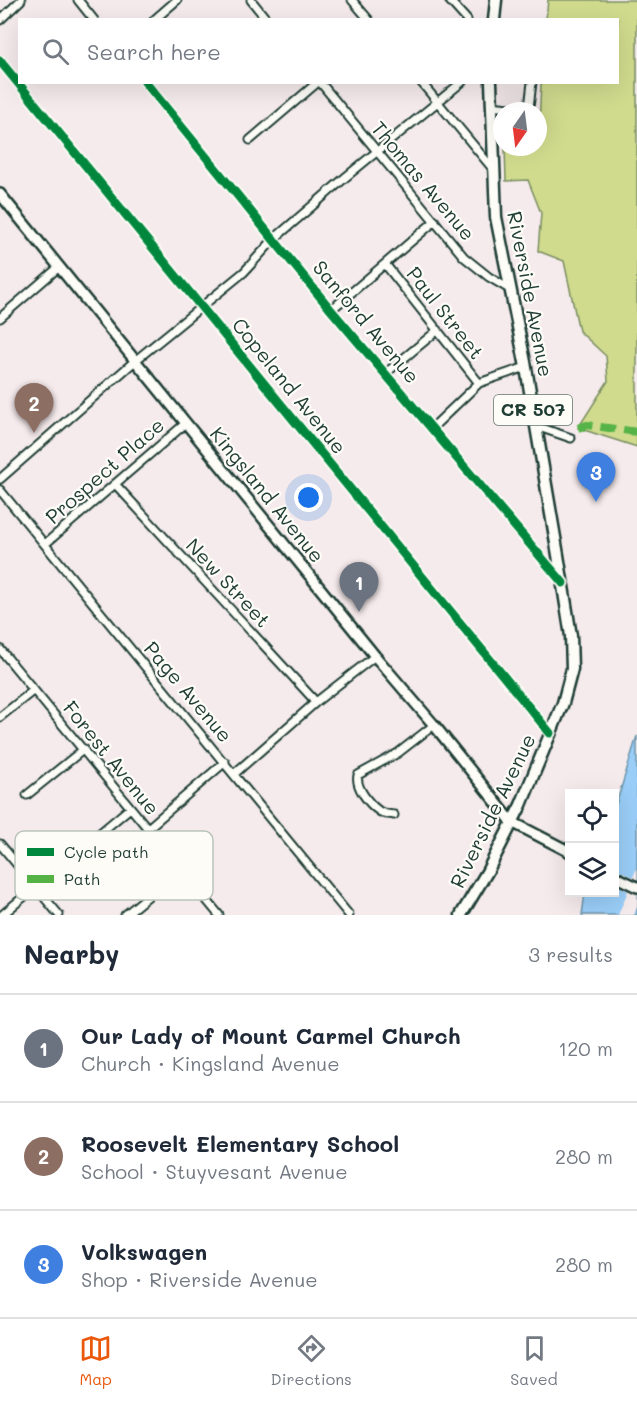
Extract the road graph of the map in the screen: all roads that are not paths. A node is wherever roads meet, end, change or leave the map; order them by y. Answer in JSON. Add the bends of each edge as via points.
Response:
{"nodes":[{"id":1,"x":21,"y":0,"type":"edge"},
{"id":2,"x":78,"y":0,"type":"edge"},
{"id":3,"x":177,"y":0,"type":"edge"},
{"id":4,"x":250,"y":0,"type":"edge"},
{"id":5,"x":352,"y":0,"type":"edge"},
{"id":6,"x":449,"y":0,"type":"edge"},
{"id":7,"x":496,"y":0,"type":"edge"},
{"id":8,"x":1,"y":16,"type":"edge"},
{"id":9,"x":92,"y":18,"type":"edge"},
{"id":10,"x":156,"y":18,"type":"edge"},
{"id":11,"x":265,"y":18,"type":"edge"},
{"id":12,"x":367,"y":18,"type":"edge"},
{"id":13,"x":465,"y":18,"type":"edge"},
{"id":14,"x":494,"y":18,"type":"edge"},
{"id":15,"x":0,"y":61,"type":"edge"},
{"id":16,"x":18,"y":83,"type":"edge"},
{"id":17,"x":19,"y":84,"type":"edge"},
{"id":18,"x":147,"y":84,"type":"edge"},
{"id":19,"x":317,"y":84,"type":"edge"},
{"id":20,"x":321,"y":84,"type":"edge"},
{"id":21,"x":423,"y":84,"type":"edge"},
{"id":22,"x":460,"y":84,"type":"edge"},
{"id":23,"x":491,"y":84,"type":"edge"},
{"id":24,"x":532,"y":84,"type":"edge"},
{"id":25,"x":438,"y":103,"type":"junction"},
{"id":26,"x":491,"y":106,"type":"junction"},
{"id":27,"x":250,"y":140,"type":"dead end"},
{"id":28,"x":378,"y":152,"type":"junction"},
{"id":29,"x":493,"y":168,"type":"junction"},
{"id":30,"x":0,"y":194,"type":"edge"},
{"id":31,"x":435,"y":221,"type":"junction"},
{"id":32,"x":274,"y":239,"type":"junction"},
{"id":33,"x":385,"y":264,"type":"junction"},
{"id":34,"x":59,"y":267,"type":"junction"},
{"id":35,"x":511,"y":290,"type":"junction"},
{"id":36,"x":202,"y":308,"type":"junction"},
{"id":37,"x":331,"y":310,"type":"junction"},
{"id":38,"x":0,"y":318,"type":"edge"},
{"id":39,"x":438,"y":330,"type":"junction"},
{"id":40,"x":136,"y":360,"type":"junction"},
{"id":41,"x":526,"y":367,"type":"junction"},
{"id":42,"x":386,"y":373,"type":"junction"},
{"id":43,"x":479,"y":382,"type":"junction"},
{"id":44,"x":186,"y":423,"type":"junction"},
{"id":45,"x":536,"y":426,"type":"junction"},
{"id":46,"x":432,"y":428,"type":"junction"},
{"id":47,"x":571,"y":438,"type":"dead end"},
{"id":48,"x":0,"y":478,"type":"edge"},
{"id":49,"x":116,"y":485,"type":"junction"},
{"id":50,"x":0,"y":490,"type":"edge"},
{"id":51,"x":45,"y":544,"type":"junction"},
{"id":52,"x":563,"y":583,"type":"junction"},
{"id":53,"x":0,"y":649,"type":"edge"},
{"id":54,"x":375,"y":656,"type":"junction"},
{"id":55,"x":34,"y":690,"type":"junction"},
{"id":56,"x":316,"y":702,"type":"junction"},
{"id":57,"x":0,"y":717,"type":"edge"},
{"id":58,"x":434,"y":725,"type":"junction"},
{"id":59,"x":550,"y":733,"type":"junction"},
{"id":60,"x":84,"y":749,"type":"junction"},
{"id":61,"x":225,"y":762,"type":"junction"},
{"id":62,"x":234,"y":774,"type":"junction"},
{"id":63,"x":27,"y":795,"type":"dead end"},
{"id":64,"x":130,"y":808,"type":"junction"},
{"id":65,"x":394,"y":815,"type":"dead end"},
{"id":66,"x":512,"y":822,"type":"junction"},
{"id":67,"x":147,"y":829,"type":"joint"},
{"id":68,"x":103,"y":831,"type":"edge"},
{"id":69,"x":0,"y":844,"type":"edge"},
{"id":70,"x":565,"y":849,"type":"edge"},
{"id":71,"x":15,"y":862,"type":"edge"},
{"id":72,"x":619,"y":878,"type":"edge"},
{"id":73,"x":637,"y":887,"type":"edge"},
{"id":74,"x":20,"y":900,"type":"edge"},
{"id":75,"x":47,"y":900,"type":"edge"},
{"id":76,"x":143,"y":900,"type":"edge"},
{"id":77,"x":207,"y":900,"type":"edge"},
{"id":78,"x":2,"y":915,"type":"edge"},
{"id":79,"x":59,"y":915,"type":"edge"},
{"id":80,"x":125,"y":915,"type":"edge"},
{"id":81,"x":219,"y":915,"type":"edge"},
{"id":82,"x":350,"y":915,"type":"edge"},
{"id":83,"x":461,"y":915,"type":"edge"}],
"edges":[{"from":1,"to":8,"type":"street"},
{"from":2,"to":9,"type":"street"},
{"from":3,"to":10,"type":"street"},
{"from":4,"to":11,"type":"street"},
{"from":5,"to":12,"type":"street"},
{"from":6,"to":13,"type":"street"},
{"from":7,"to":14,"type":"main road"},
{"from":15,"to":16,"type":"street","name":"Copeland Avenue"},
{"from":17,"to":36,"type":"street","name":"Copeland Avenue"},
{"from":18,"to":32,"type":"street","name":"Sanford Avenue"},
{"from":19,"to":27,"type":"street"},
{"from":20,"to":28,"type":"street","name":"Thomas Avenue"},
{"from":21,"to":25,"type":"street"},
{"from":22,"to":25,"type":"street"},
{"from":23,"to":26,"type":"main road","name":"Riverside Avenue","number":"CR 507"},
{"from":24,"to":26,"type":"street","via":[[527,110]]},
{"from":25,"to":28,"type":"street"},
{"from":25,"to":29,"type":"street"},
{"from":26,"to":29,"type":"main road","name":"Riverside Avenue","number":"CR 507"},
{"from":28,"to":31,"type":"street","name":"Thomas Avenue"},
{"from":28,"to":32,"type":"street"},
{"from":29,"to":35,"type":"main road","name":"Riverside Avenue","number":"CR 507","via":[[496,218]]},
{"from":30,"to":34,"type":"main road","name":"Kingsland Avenue"},
{"from":31,"to":33,"type":"street"},
{"from":31,"to":35,"type":"street","name":"Thomas Avenue","via":[[476,268]]},
{"from":32,"to":36,"type":"street","via":[[244,272]]},
{"from":32,"to":37,"type":"street","name":"Sanford Avenue"},
{"from":33,"to":37,"type":"street"},
{"from":33,"to":39,"type":"street","name":"Paul Street"},
{"from":34,"to":38,"type":"street"},
{"from":34,"to":40,"type":"main road","name":"Kingsland Avenue"},
{"from":35,"to":41,"type":"main road","name":"Riverside Avenue","number":"CR 507"},
{"from":36,"to":40,"type":"street"},
{"from":36,"to":59,"type":"street","name":"Copeland Avenue"},
{"from":37,"to":42,"type":"street","name":"Sanford Avenue"},
{"from":39,"to":42,"type":"street"},
{"from":39,"to":43,"type":"street","name":"Paul Street"},
{"from":40,"to":44,"type":"main road","name":"Kingsland Avenue"},
{"from":40,"to":48,"type":"street"},
{"from":41,"to":43,"type":"street"},
{"from":41,"to":45,"type":"main road","name":"Riverside Avenue","number":"CR 507"},
{"from":42,"to":46,"type":"street","name":"Sanford Avenue"},
{"from":43,"to":46,"type":"street"},
{"from":44,"to":49,"type":"street","name":"Prospect Place"},
{"from":44,"to":54,"type":"main road","name":"Kingsland Avenue"},
{"from":45,"to":47,"type":"street"},
{"from":45,"to":52,"type":"main road","name":"Riverside Avenue","number":"CR 507"},
{"from":46,"to":52,"type":"street","name":"Sanford Avenue"},
{"from":49,"to":51,"type":"street","name":"Prospect Place"},
{"from":49,"to":56,"type":"street","name":"New Street"},
{"from":50,"to":51,"type":"street","name":"Page Avenue"},
{"from":51,"to":61,"type":"street","name":"Page Avenue"},
{"from":52,"to":59,"type":"main road","name":"Riverside Avenue","number":"CR 507","via":[[573,669]]},
{"from":53,"to":55,"type":"street","name":"Forest Avenue"},
{"from":54,"to":56,"type":"street"},
{"from":54,"to":58,"type":"main road","name":"Kingsland Avenue"},
{"from":55,"to":57,"type":"street"},
{"from":55,"to":60,"type":"street","name":"Forest Avenue"},
{"from":56,"to":62,"type":"street"},
{"from":58,"to":65,"type":"street","via":[[398,753],[358,775],[362,792],[381,812]]},
{"from":58,"to":66,"type":"main road","name":"Kingsland Avenue"},
{"from":59,"to":66,"type":"main road","name":"Riverside Avenue","number":"CR 507"},
{"from":60,"to":63,"type":"street"},
{"from":60,"to":64,"type":"street","name":"Forest Avenue"},
{"from":61,"to":62,"type":"street","name":"Page Avenue"},
{"from":61,"to":67,"type":"street"},
{"from":62,"to":82,"type":"street","name":"Page Avenue"},
{"from":64,"to":67,"type":"street","name":"Forest Avenue"},
{"from":64,"to":68,"type":"street"},
{"from":66,"to":70,"type":"main road","name":"Kingsland Avenue"},
{"from":66,"to":83,"type":"main road","name":"Riverside Avenue","number":"CR 507"},
{"from":69,"to":71,"type":"street"},
{"from":72,"to":73,"type":"main road"},
{"from":74,"to":78,"type":"street"},
{"from":75,"to":79,"type":"street"},
{"from":76,"to":80,"type":"street"},
{"from":77,"to":81,"type":"street","name":"Forest Avenue"}]}
